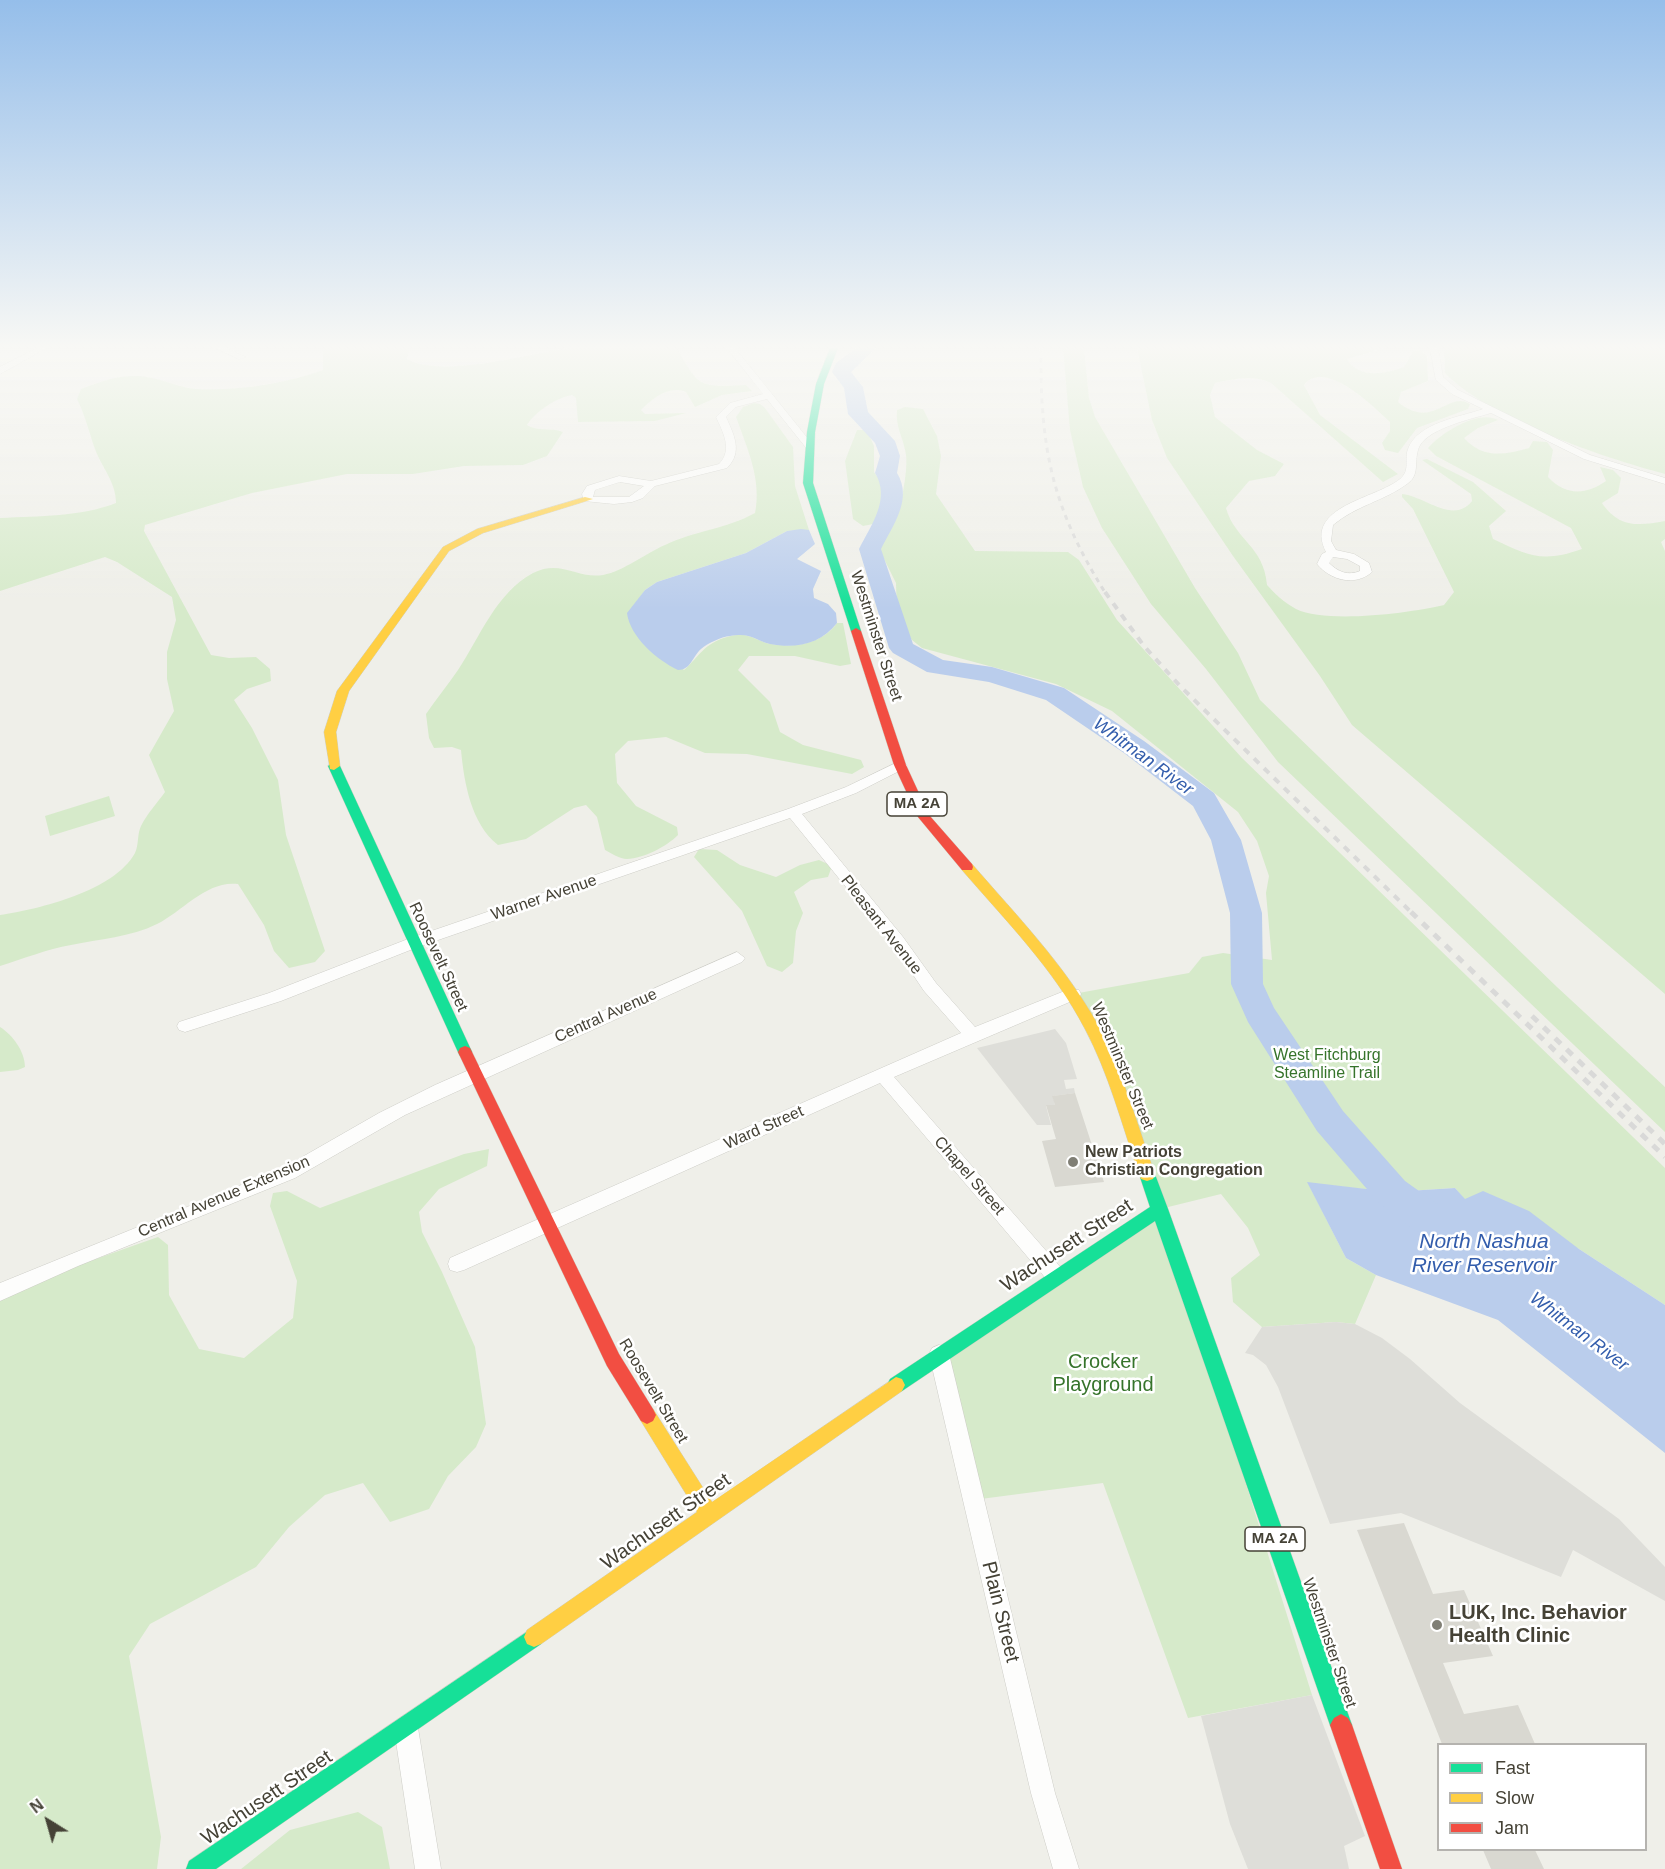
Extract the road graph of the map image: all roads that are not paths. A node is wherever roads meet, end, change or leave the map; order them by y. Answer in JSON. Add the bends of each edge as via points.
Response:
{"nodes":[{"id":1,"x":728,"y":435,"type":"edge"},
{"id":2,"x":800,"y":435,"type":"edge"},
{"id":3,"x":812,"y":435,"type":"edge"},
{"id":4,"x":1424,"y":435,"type":"edge"},
{"id":5,"x":1543,"y":435,"type":"edge"},
{"id":6,"x":810,"y":447,"type":"junction"},
{"id":7,"x":1665,"y":482,"type":"edge"},
{"id":8,"x":651,"y":484,"type":"junction"},
{"id":9,"x":588,"y":499,"type":"junction"},
{"id":10,"x":1332,"y":554,"type":"dead end"},
{"id":11,"x":900,"y":765,"type":"junction"},
{"id":12,"x":793,"y":812,"type":"junction"},
{"id":13,"x":413,"y":943,"type":"junction"},
{"id":14,"x":737,"y":958,"type":"dead end"},
{"id":15,"x":1073,"y":994,"type":"junction"},
{"id":16,"x":185,"y":1026,"type":"dead end"},
{"id":17,"x":972,"y":1035,"type":"junction"},
{"id":18,"x":475,"y":1074,"type":"junction"},
{"id":19,"x":884,"y":1076,"type":"junction"},
{"id":20,"x":1160,"y":1209,"type":"junction"},
{"id":21,"x":546,"y":1223,"type":"junction"},
{"id":22,"x":457,"y":1264,"type":"dead end"},
{"id":23,"x":1055,"y":1275,"type":"junction"},
{"id":24,"x":0,"y":1292,"type":"edge"},
{"id":25,"x":939,"y":1354,"type":"junction"},
{"id":26,"x":709,"y":1515,"type":"junction"},
{"id":27,"x":406,"y":1728,"type":"junction"},
{"id":28,"x":197,"y":1869,"type":"edge"},
{"id":29,"x":428,"y":1869,"type":"edge"},
{"id":30,"x":1066,"y":1869,"type":"edge"},
{"id":31,"x":1391,"y":1869,"type":"edge"}],
"edges":[{"from":1,"to":8,"type":"street","name":"Roosevelt Street","via":[[734,452],[723,466]]},
{"from":2,"to":6,"type":"street"},
{"from":3,"to":6,"type":"main road","name":"Westminster Street","number":"MA 2A"},
{"from":4,"to":10,"type":"street","via":[[1418,439],[1412,454],[1414,466],[1403,482],[1346,510],[1328,524],[1326,542]]},
{"from":5,"to":7,"type":"street","via":[[1587,457]]},
{"from":6,"to":11,"type":"main road","name":"Westminster Street","number":"MA 2A","via":[[808,483]]},
{"from":8,"to":9,"type":"street","name":"Roosevelt Street","via":[[632,499]]},
{"from":8,"to":9,"type":"street","name":"Roosevelt Street","via":[[633,479],[605,482],[591,488]]},
{"from":9,"to":13,"type":"main road","name":"Roosevelt Street","via":[[480,531],[446,549],[343,691],[330,732],[335,771]]},
{"from":11,"to":12,"type":"street","name":"Warner Avenue","via":[[851,790]]},
{"from":11,"to":15,"type":"main road","name":"Westminster Street","number":"MA 2A","via":[[927,821]]},
{"from":12,"to":13,"type":"street","name":"Warner Avenue"},
{"from":12,"to":17,"type":"street","name":"Pleasant Avenue"},
{"from":13,"to":16,"type":"street","name":"Warner Avenue","via":[[275,997]]},
{"from":13,"to":18,"type":"main road","name":"Roosevelt Street"},
{"from":14,"to":18,"type":"street","name":"Central Avenue"},
{"from":15,"to":17,"type":"street","name":"Ward Street"},
{"from":15,"to":20,"type":"main road","name":"Westminster Street","number":"MA 2A","via":[[1102,1052]]},
{"from":17,"to":19,"type":"street","name":"Ward Street"},
{"from":18,"to":21,"type":"main road","name":"Roosevelt Street"},
{"from":18,"to":24,"type":"street","name":"Central Avenue Extension","via":[[373,1124],[288,1173],[61,1263]]},
{"from":19,"to":21,"type":"street","name":"Ward Street"},
{"from":19,"to":23,"type":"street","name":"Chapel Street"},
{"from":20,"to":23,"type":"main road","name":"Wachusett Street"},
{"from":20,"to":31,"type":"main road","name":"Westminster Street","number":"MA 2A"},
{"from":21,"to":22,"type":"street","name":"Ward Street"},
{"from":21,"to":26,"type":"main road","name":"Roosevelt Street","via":[[613,1359]]},
{"from":23,"to":25,"type":"main road","name":"Wachusett Street"},
{"from":25,"to":26,"type":"main road","name":"Wachusett Street"},
{"from":25,"to":30,"type":"street","name":"Plain Street","via":[[1043,1793]]},
{"from":26,"to":27,"type":"main road","name":"Wachusett Street"},
{"from":27,"to":28,"type":"main road","name":"Wachusett Street"},
{"from":27,"to":29,"type":"street"}]}
